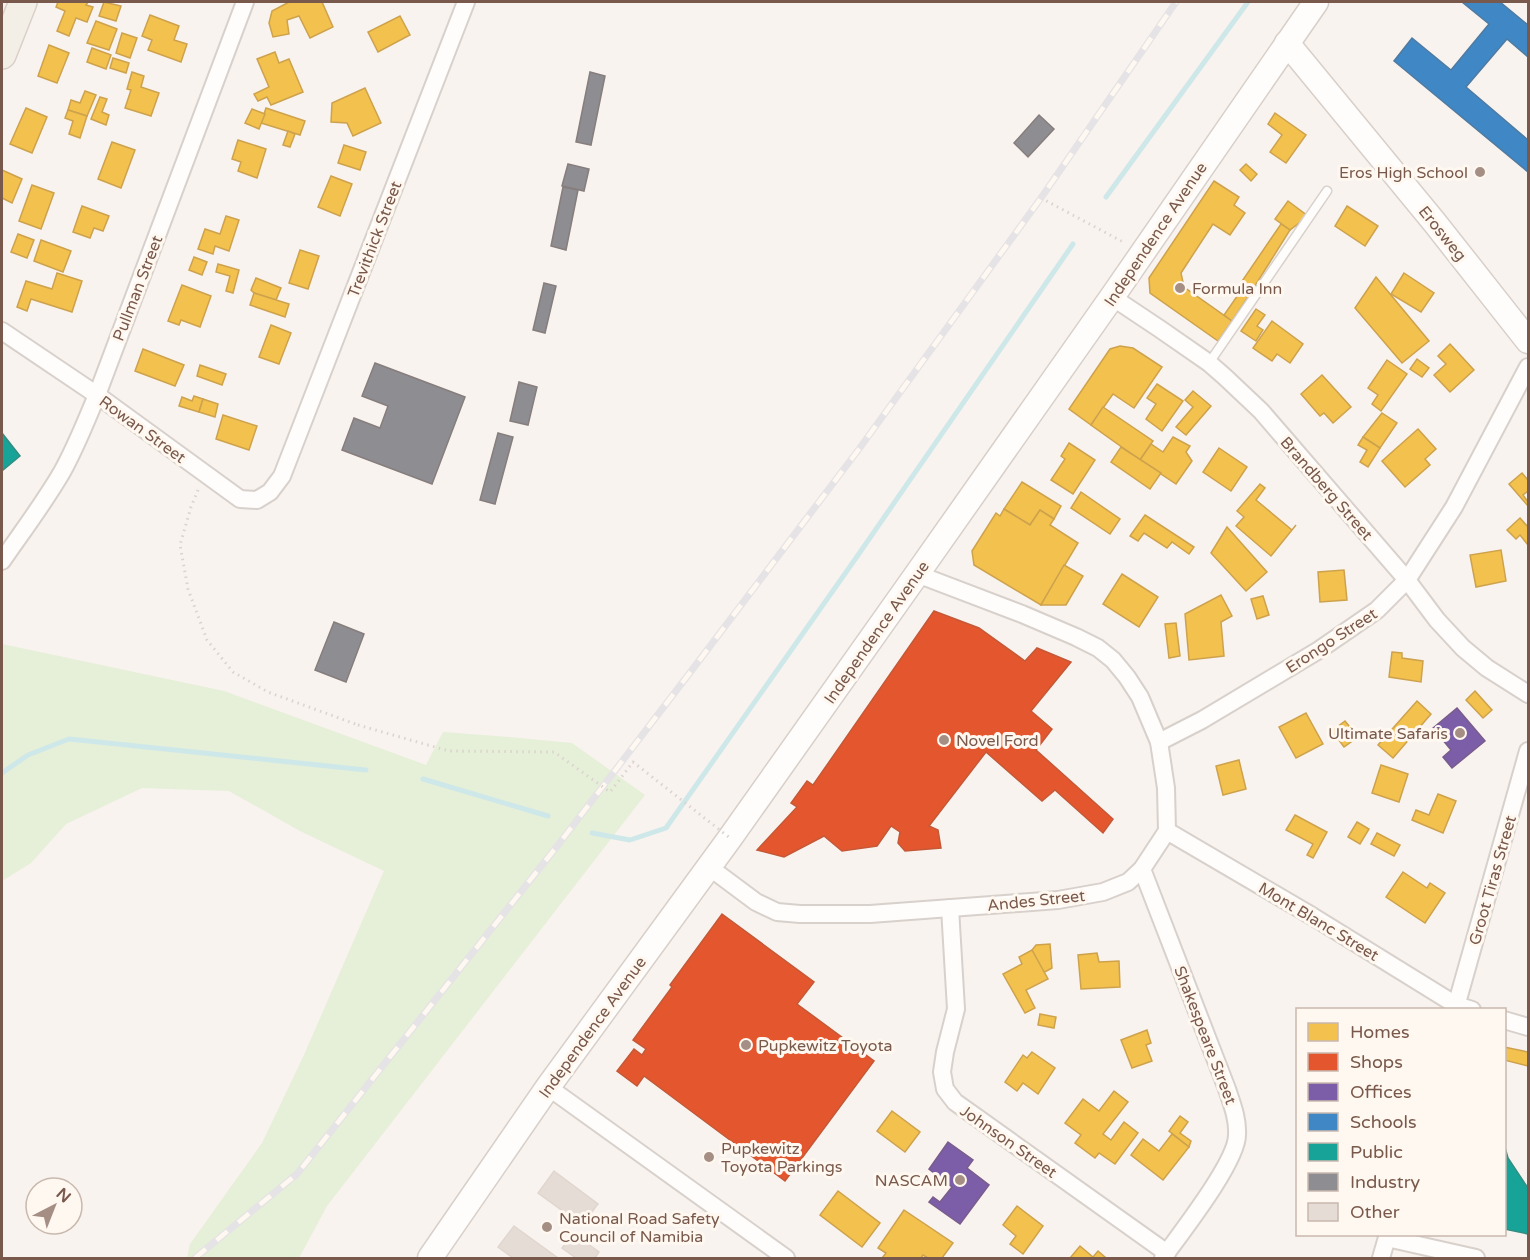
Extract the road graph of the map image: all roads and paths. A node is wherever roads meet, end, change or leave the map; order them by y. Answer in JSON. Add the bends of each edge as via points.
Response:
{"nodes":[{"id":1,"x":23,"y":2,"type":"edge"},
{"id":2,"x":466,"y":2,"type":"edge"},
{"id":3,"x":1316,"y":2,"type":"edge"},
{"id":4,"x":240,"y":3,"type":"edge"},
{"id":5,"x":1287,"y":43,"type":"junction"},
{"id":6,"x":2,"y":55,"type":"edge"},
{"id":7,"x":1327,"y":191,"type":"dead end"},
{"id":8,"x":1041,"y":198,"type":"dead end"},
{"id":9,"x":1142,"y":252,"type":"junction"},
{"id":10,"x":1112,"y":297,"type":"junction"},
{"id":11,"x":2,"y":331,"type":"edge"},
{"id":12,"x":1528,"y":341,"type":"edge"},
{"id":13,"x":1209,"y":363,"type":"junction"},
{"id":14,"x":1528,"y":367,"type":"edge"},
{"id":15,"x":97,"y":395,"type":"junction"},
{"id":16,"x":206,"y":474,"type":"junction"},
{"id":17,"x":282,"y":476,"type":"joint"},
{"id":18,"x":2,"y":561,"type":"edge"},
{"id":19,"x":917,"y":574,"type":"junction"},
{"id":20,"x":1407,"y":580,"type":"junction"},
{"id":21,"x":1528,"y":694,"type":"edge"},
{"id":22,"x":1159,"y":742,"type":"junction"},
{"id":23,"x":1528,"y":751,"type":"edge"},
{"id":24,"x":1167,"y":831,"type":"junction"},
{"id":25,"x":730,"y":838,"type":"junction"},
{"id":26,"x":709,"y":867,"type":"junction"},
{"id":27,"x":1142,"y":869,"type":"junction"},
{"id":28,"x":950,"y":908,"type":"junction"},
{"id":29,"x":1461,"y":1008,"type":"edge"},
{"id":30,"x":1506,"y":1021,"type":"edge"},
{"id":31,"x":1528,"y":1027,"type":"edge"},
{"id":32,"x":548,"y":1087,"type":"junction"},
{"id":33,"x":1387,"y":1236,"type":"edge"},
{"id":34,"x":1165,"y":1256,"type":"edge"},
{"id":35,"x":430,"y":1258,"type":"edge"},
{"id":36,"x":786,"y":1258,"type":"edge"},
{"id":37,"x":1381,"y":1258,"type":"edge"},
{"id":38,"x":1476,"y":1258,"type":"edge"}],
"edges":[{"from":1,"to":6,"type":"main road"},
{"from":2,"to":17,"type":"street","name":"Trevithick Street"},
{"from":3,"to":5,"type":"main road","name":"Independence Avenue"},
{"from":4,"to":15,"type":"street","name":"Pullman Street"},
{"from":5,"to":9,"type":"main road","name":"Independence Avenue"},
{"from":5,"to":12,"type":"main road","name":"Erosweg"},
{"from":7,"to":13,"type":"lane"},
{"from":8,"to":9,"type":"path"},
{"from":9,"to":10,"type":"main road","name":"Independence Avenue"},
{"from":10,"to":13,"type":"street","name":"Brandberg Street"},
{"from":10,"to":19,"type":"main road","name":"Independence Avenue"},
{"from":11,"to":15,"type":"street","name":"Rowan Street"},
{"from":13,"to":20,"type":"street","name":"Brandberg Street","via":[[1261,411]]},
{"from":14,"to":20,"type":"street","name":"Erongo Street","via":[[1454,507]]},
{"from":15,"to":16,"type":"street","name":"Rowan Street"},
{"from":15,"to":18,"type":"street","name":"Pullman Street","via":[[61,473]]},
{"from":16,"to":17,"type":"street","name":"Rowan Street","via":[[240,499],[257,500],[270,492]]},
{"from":16,"to":25,"type":"path","bridge":true,"via":[[180,545],[189,589],[207,639],[232,672],[268,692],[358,725],[449,751],[554,753],[610,792],[633,762]]},
{"from":19,"to":22,"type":"street","via":[[1098,648],[1113,660],[1140,697]]},
{"from":19,"to":25,"type":"main road","name":"Independence Avenue"},
{"from":20,"to":21,"type":"street","name":"Brandberg Street","via":[[1463,648]]},
{"from":20,"to":22,"type":"street","name":"Erongo Street","via":[[1377,610],[1319,650]]},
{"from":22,"to":24,"type":"street"},
{"from":23,"to":29,"type":"street","name":"Groot Tiras Street"},
{"from":24,"to":27,"type":"street","name":"Andes Street"},
{"from":24,"to":29,"type":"street","name":"Mont Blanc Street"},
{"from":25,"to":26,"type":"main road","name":"Independence Avenue"},
{"from":26,"to":28,"type":"street","name":"Andes Street","via":[[756,902],[777,912],[870,914]]},
{"from":26,"to":32,"type":"main road","name":"Independence Avenue"},
{"from":27,"to":28,"type":"street","name":"Andes Street","via":[[1128,882],[1103,892],[1059,900]]},
{"from":27,"to":34,"type":"street","name":"Shakespeare Street","via":[[1227,1089],[1238,1137],[1210,1192]]},
{"from":28,"to":34,"type":"street","name":"Johnson Street","via":[[956,1009],[942,1072],[945,1089],[955,1102]]},
{"from":30,"to":31,"type":"street"},
{"from":32,"to":35,"type":"main road","name":"Independence Avenue"},
{"from":32,"to":36,"type":"street"},
{"from":33,"to":37,"type":"street"},
{"from":33,"to":38,"type":"street"}]}
